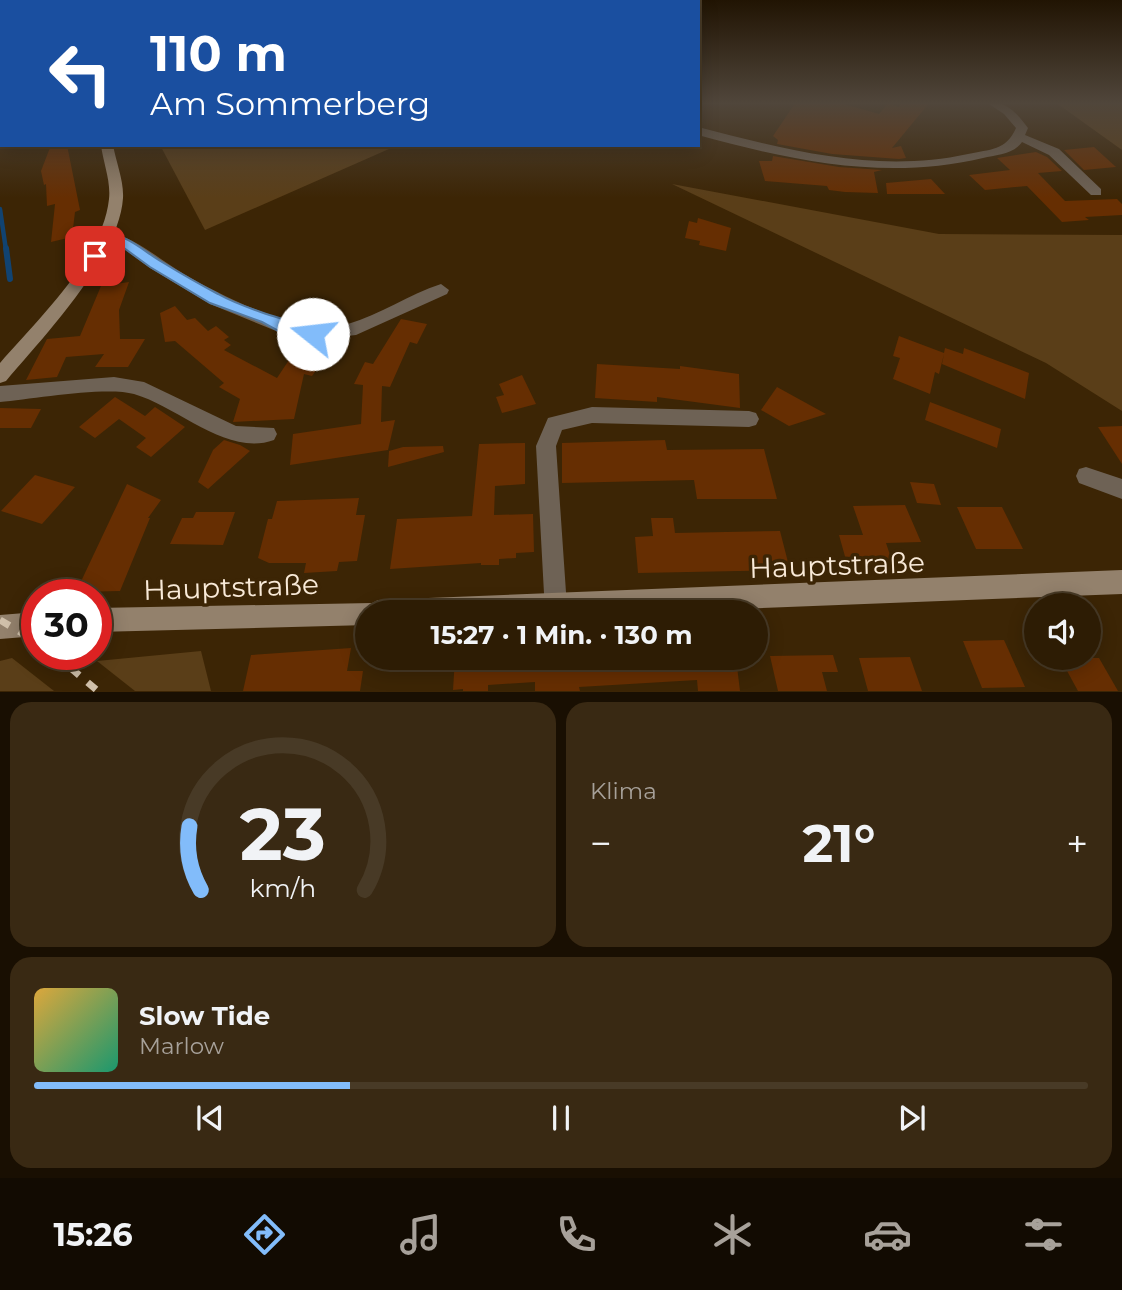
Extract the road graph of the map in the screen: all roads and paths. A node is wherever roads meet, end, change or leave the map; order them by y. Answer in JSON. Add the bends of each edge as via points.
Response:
{"nodes":[{"id":1,"x":711,"y":134,"type":"edge"},
{"id":2,"x":1020,"y":137,"type":"joint"},
{"id":3,"x":107,"y":147,"type":"edge"},
{"id":4,"x":1096,"y":191,"type":"dead end"},
{"id":5,"x":106,"y":237,"type":"junction"},
{"id":6,"x":440,"y":290,"type":"dead end"},
{"id":7,"x":0,"y":376,"type":"edge"},
{"id":8,"x":0,"y":394,"type":"edge"},
{"id":9,"x":749,"y":419,"type":"dead end"},
{"id":10,"x":267,"y":435,"type":"dead end"},
{"id":11,"x":1086,"y":476,"type":"dead end"},
{"id":12,"x":1122,"y":489,"type":"edge"},
{"id":13,"x":1122,"y":582,"type":"edge"},
{"id":14,"x":555,"y":600,"type":"edge"},
{"id":15,"x":714,"y":600,"type":"edge"},
{"id":16,"x":355,"y":613,"type":"edge"},
{"id":17,"x":112,"y":620,"type":"edge"},
{"id":18,"x":21,"y":625,"type":"edge"},
{"id":19,"x":0,"y":627,"type":"edge"}],
"edges":[{"from":1,"to":2,"type":"street","via":[[793,155],[893,166],[1003,150]]},
{"from":2,"to":4,"type":"street","via":[[1054,152]]},
{"from":3,"to":5,"type":"main road","via":[[116,197]]},
{"from":5,"to":6,"type":"street","via":[[120,239],[216,300],[313,334],[350,330]]},
{"from":5,"to":7,"type":"main road","via":[[83,273]]},
{"from":8,"to":10,"type":"street","via":[[114,384],[137,387],[233,434]]},
{"from":9,"to":14,"type":"street","via":[[593,415],[555,424],[546,446]]},
{"from":11,"to":12,"type":"street"},
{"from":13,"to":15,"type":"main road","name":"Hauptstraße"},
{"from":16,"to":17,"type":"main road","name":"Hauptstraße"},
{"from":18,"to":19,"type":"main road"}]}
